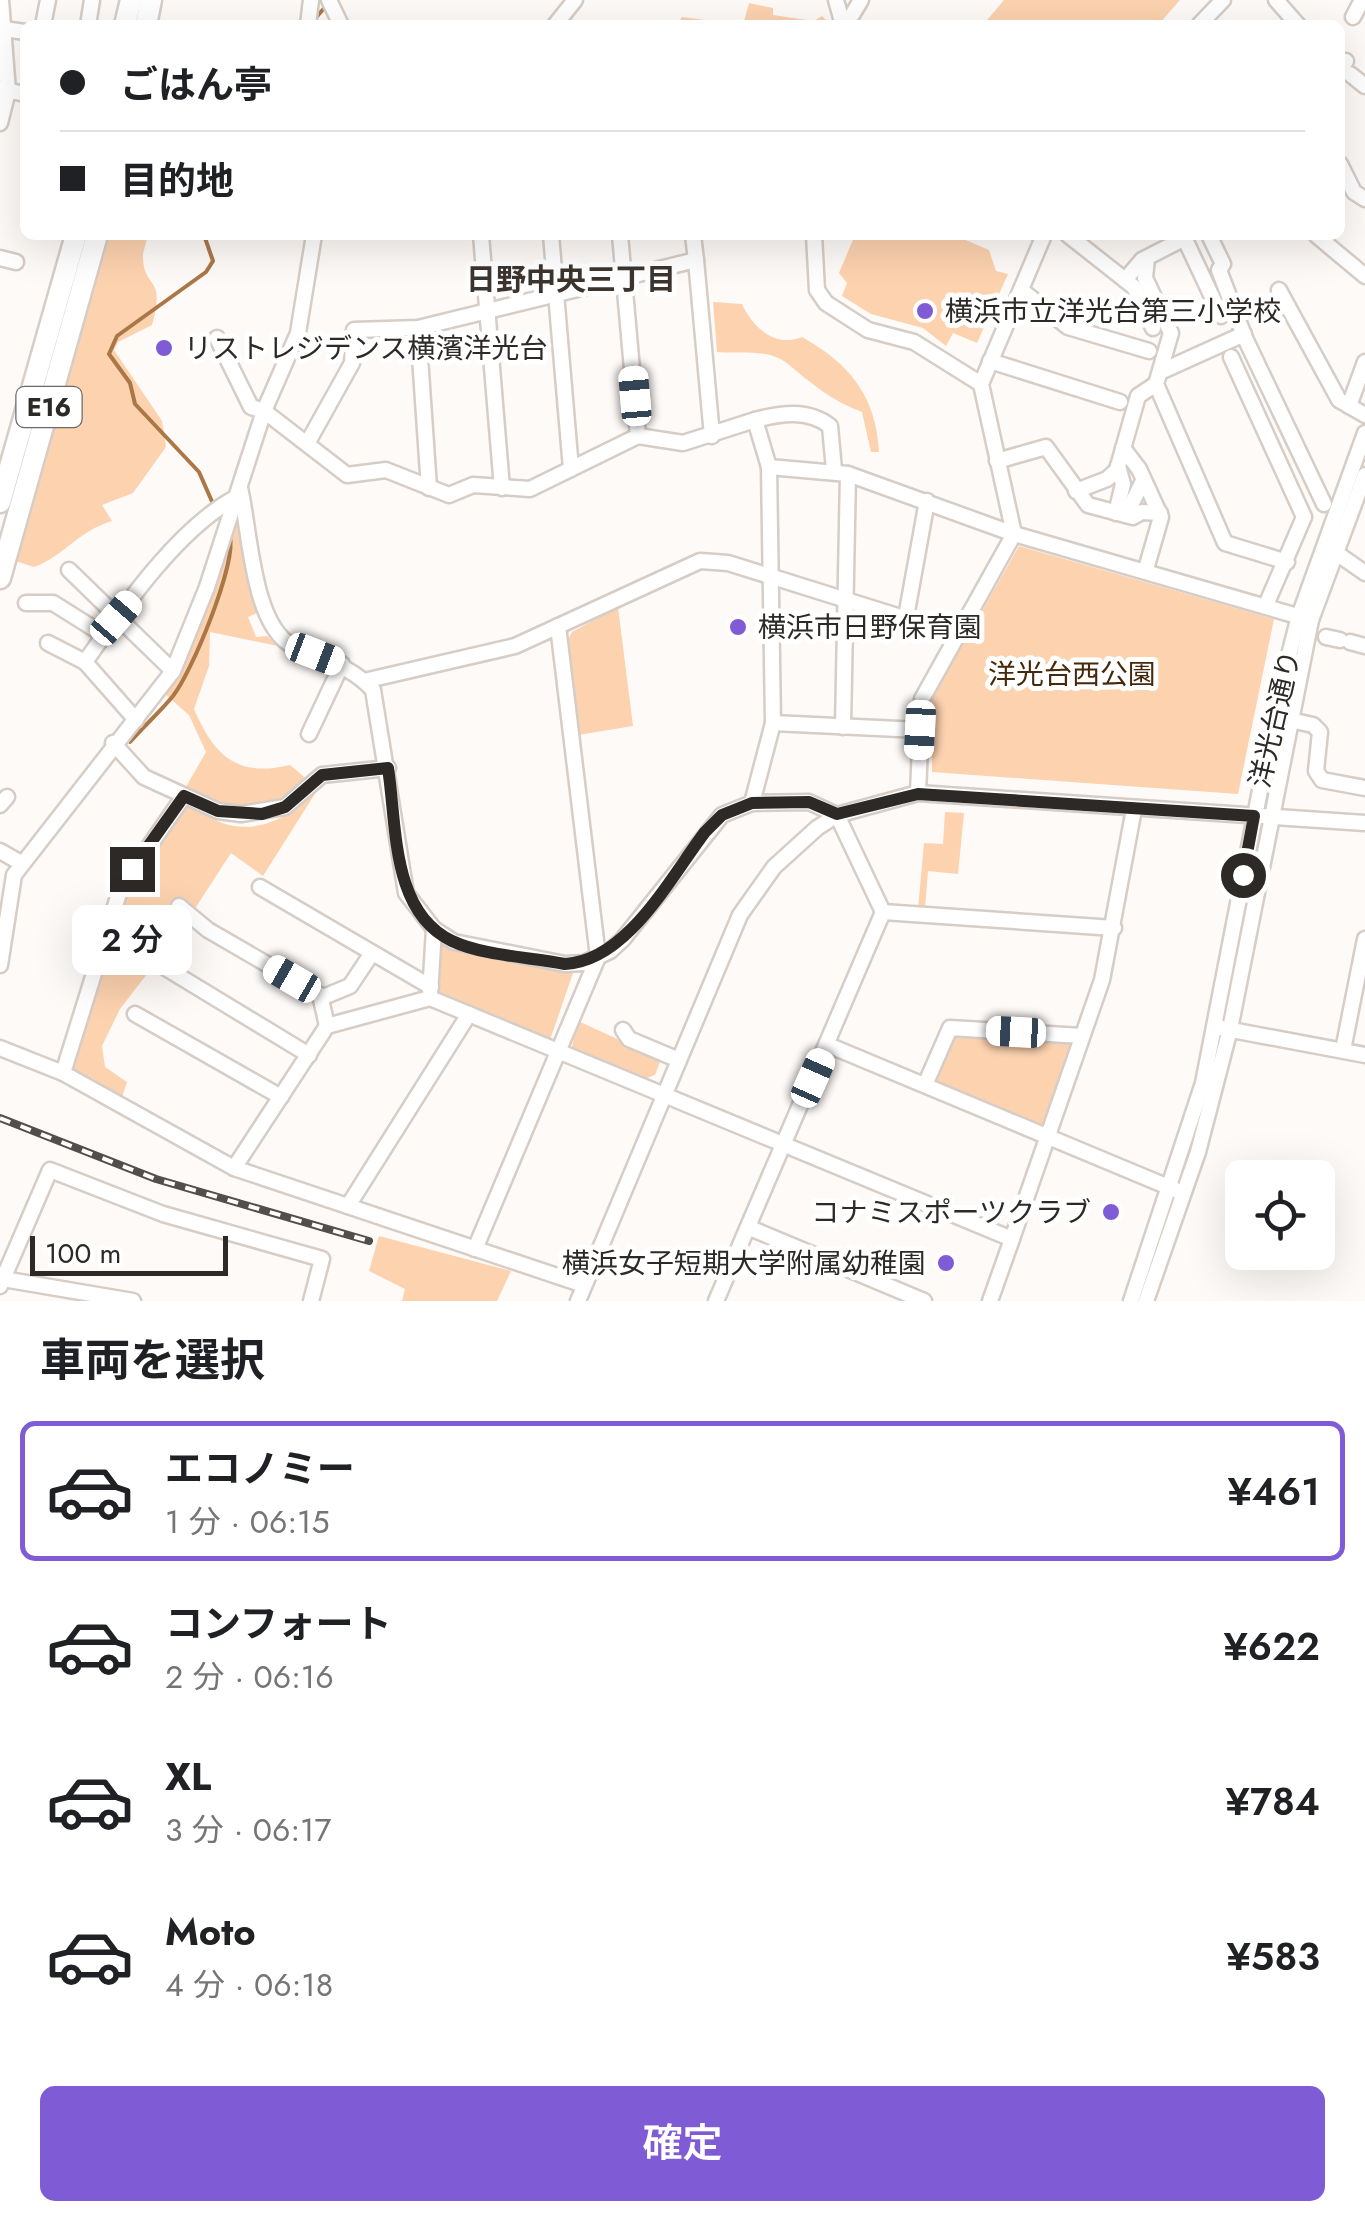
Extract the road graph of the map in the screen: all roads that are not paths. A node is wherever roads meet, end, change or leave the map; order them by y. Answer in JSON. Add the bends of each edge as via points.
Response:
{"nodes":[{"id":1,"x":1,"y":0,"type":"edge"},
{"id":2,"x":311,"y":0,"type":"edge"},
{"id":3,"x":575,"y":0,"type":"edge"},
{"id":4,"x":1223,"y":0,"type":"edge"},
{"id":5,"x":1276,"y":0,"type":"edge"},
{"id":6,"x":146,"y":1,"type":"edge"},
{"id":7,"x":129,"y":20,"type":"edge"},
{"id":8,"x":308,"y":20,"type":"edge"},
{"id":9,"x":559,"y":20,"type":"edge"},
{"id":10,"x":1204,"y":20,"type":"edge"},
{"id":11,"x":1294,"y":20,"type":"edge"},
{"id":12,"x":4,"y":28,"type":"junction"},
{"id":13,"x":20,"y":31,"type":"edge"},
{"id":14,"x":1345,"y":68,"type":"edge"},
{"id":15,"x":1365,"y":86,"type":"edge"},
{"id":16,"x":4,"y":90,"type":"edge"},
{"id":17,"x":0,"y":124,"type":"edge"},
{"id":18,"x":1345,"y":174,"type":"edge"},
{"id":19,"x":1365,"y":199,"type":"edge"},
{"id":20,"x":75,"y":240,"type":"edge"},
{"id":21,"x":96,"y":240,"type":"edge"},
{"id":22,"x":313,"y":240,"type":"edge"},
{"id":23,"x":481,"y":240,"type":"edge"},
{"id":24,"x":551,"y":240,"type":"edge"},
{"id":25,"x":620,"y":240,"type":"edge"},
{"id":26,"x":694,"y":240,"type":"edge"},
{"id":27,"x":814,"y":240,"type":"edge"},
{"id":28,"x":1042,"y":240,"type":"edge"},
{"id":29,"x":1074,"y":240,"type":"edge"},
{"id":30,"x":1177,"y":240,"type":"edge"},
{"id":31,"x":1186,"y":240,"type":"edge"},
{"id":32,"x":1211,"y":240,"type":"edge"},
{"id":33,"x":1322,"y":240,"type":"edge"},
{"id":34,"x":1336,"y":240,"type":"edge"},
{"id":35,"x":0,"y":258,"type":"edge"},
{"id":36,"x":1147,"y":258,"type":"junction"},
{"id":37,"x":696,"y":260,"type":"junction"},
{"id":38,"x":16,"y":262,"type":"dead end"},
{"id":39,"x":1365,"y":266,"type":"edge"},
{"id":40,"x":1365,"y":276,"type":"edge"},
{"id":41,"x":624,"y":277,"type":"junction"},
{"id":42,"x":1124,"y":280,"type":"junction"},
{"id":43,"x":1021,"y":290,"type":"junction"},
{"id":44,"x":1279,"y":290,"type":"dead end"},
{"id":45,"x":555,"y":297,"type":"junction"},
{"id":46,"x":488,"y":311,"type":"junction"},
{"id":47,"x":1220,"y":316,"type":"dead end"},
{"id":48,"x":418,"y":328,"type":"junction"},
{"id":49,"x":1153,"y":328,"type":"dead end"},
{"id":50,"x":1244,"y":334,"type":"junction"},
{"id":51,"x":217,"y":338,"type":"dead end"},
{"id":52,"x":1148,"y":351,"type":"dead end"},
{"id":53,"x":1166,"y":353,"type":"junction"},
{"id":54,"x":1231,"y":357,"type":"dead end"},
{"id":55,"x":990,"y":361,"type":"junction"},
{"id":56,"x":1365,"y":362,"type":"edge"},
{"id":57,"x":1178,"y":364,"type":"junction"},
{"id":58,"x":1158,"y":378,"type":"junction"},
{"id":59,"x":981,"y":384,"type":"junction"},
{"id":60,"x":1120,"y":402,"type":"dead end"},
{"id":61,"x":1349,"y":406,"type":"junction"},
{"id":62,"x":264,"y":411,"type":"junction"},
{"id":63,"x":1365,"y":415,"type":"edge"},
{"id":64,"x":755,"y":420,"type":"junction"},
{"id":65,"x":1365,"y":433,"type":"edge"},
{"id":66,"x":638,"y":436,"type":"junction"},
{"id":67,"x":712,"y":436,"type":"junction"},
{"id":68,"x":308,"y":442,"type":"junction"},
{"id":69,"x":1122,"y":448,"type":"junction"},
{"id":70,"x":997,"y":461,"type":"junction"},
{"id":71,"x":1118,"y":466,"type":"junction"},
{"id":72,"x":769,"y":467,"type":"junction"},
{"id":73,"x":571,"y":469,"type":"junction"},
{"id":74,"x":841,"y":472,"type":"junction"},
{"id":75,"x":1365,"y":475,"type":"edge"},
{"id":76,"x":1144,"y":480,"type":"junction"},
{"id":77,"x":429,"y":488,"type":"junction"},
{"id":78,"x":502,"y":488,"type":"junction"},
{"id":79,"x":1076,"y":491,"type":"junction"},
{"id":80,"x":1362,"y":497,"type":"edge"},
{"id":81,"x":927,"y":501,"type":"junction"},
{"id":82,"x":0,"y":502,"type":"edge"},
{"id":83,"x":228,"y":504,"type":"junction"},
{"id":84,"x":1324,"y":504,"type":"dead end"},
{"id":85,"x":1160,"y":513,"type":"junction"},
{"id":86,"x":1125,"y":515,"type":"junction"},
{"id":87,"x":1014,"y":534,"type":"junction"},
{"id":88,"x":1336,"y":552,"type":"junction"},
{"id":89,"x":1287,"y":562,"type":"junction"},
{"id":90,"x":68,"y":570,"type":"dead end"},
{"id":91,"x":1146,"y":570,"type":"junction"},
{"id":92,"x":1365,"y":573,"type":"edge"},
{"id":93,"x":0,"y":578,"type":"edge"},
{"id":94,"x":774,"y":580,"type":"junction"},
{"id":95,"x":26,"y":603,"type":"dead end"},
{"id":96,"x":847,"y":603,"type":"junction"},
{"id":97,"x":1266,"y":605,"type":"junction"},
{"id":98,"x":906,"y":617,"type":"junction"},
{"id":99,"x":116,"y":618,"type":"junction"},
{"id":100,"x":1305,"y":618,"type":"junction"},
{"id":101,"x":558,"y":626,"type":"junction"},
{"id":102,"x":958,"y":634,"type":"junction"},
{"id":103,"x":104,"y":635,"type":"junction"},
{"id":104,"x":48,"y":643,"type":"dead end"},
{"id":105,"x":85,"y":662,"type":"junction"},
{"id":106,"x":342,"y":664,"type":"junction"},
{"id":107,"x":173,"y":672,"type":"junction"},
{"id":108,"x":364,"y":680,"type":"junction"},
{"id":109,"x":136,"y":720,"type":"junction"},
{"id":110,"x":1290,"y":720,"type":"junction"},
{"id":111,"x":773,"y":723,"type":"junction"},
{"id":112,"x":844,"y":727,"type":"junction"},
{"id":113,"x":920,"y":730,"type":"junction"},
{"id":114,"x":310,"y":734,"type":"dead end"},
{"id":115,"x":113,"y":743,"type":"junction"},
{"id":116,"x":388,"y":768,"type":"junction"},
{"id":117,"x":1365,"y":788,"type":"edge"},
{"id":118,"x":918,"y":794,"type":"junction"},
{"id":119,"x":184,"y":796,"type":"junction"},
{"id":120,"x":752,"y":803,"type":"junction"},
{"id":121,"x":1134,"y":809,"type":"junction"},
{"id":122,"x":837,"y":814,"type":"junction"},
{"id":123,"x":1254,"y":816,"type":"junction"},
{"id":124,"x":1273,"y":819,"type":"junction"},
{"id":125,"x":1365,"y":823,"type":"edge"},
{"id":126,"x":0,"y":852,"type":"edge"},
{"id":127,"x":22,"y":863,"type":"junction"},
{"id":128,"x":260,"y":887,"type":"dead end"},
{"id":129,"x":179,"y":906,"type":"dead end"},
{"id":130,"x":883,"y":912,"type":"junction"},
{"id":131,"x":1114,"y":928,"type":"junction"},
{"id":132,"x":434,"y":930,"type":"junction"},
{"id":133,"x":1365,"y":941,"type":"edge"},
{"id":134,"x":372,"y":953,"type":"junction"},
{"id":135,"x":598,"y":958,"type":"junction"},
{"id":136,"x":0,"y":965,"type":"edge"},
{"id":137,"x":164,"y":967,"type":"dead end"},
{"id":138,"x":430,"y":992,"type":"junction"},
{"id":139,"x":321,"y":998,"type":"junction"},
{"id":140,"x":135,"y":1014,"type":"dead end"},
{"id":141,"x":469,"y":1014,"type":"junction"},
{"id":142,"x":327,"y":1026,"type":"junction"},
{"id":143,"x":1223,"y":1028,"type":"junction"},
{"id":144,"x":623,"y":1030,"type":"dead end"},
{"id":145,"x":1082,"y":1036,"type":"junction"},
{"id":146,"x":828,"y":1045,"type":"junction"},
{"id":147,"x":0,"y":1048,"type":"edge"},
{"id":148,"x":558,"y":1049,"type":"junction"},
{"id":149,"x":1343,"y":1050,"type":"junction"},
{"id":150,"x":308,"y":1055,"type":"junction"},
{"id":151,"x":1365,"y":1055,"type":"edge"},
{"id":152,"x":679,"y":1060,"type":"junction"},
{"id":153,"x":64,"y":1073,"type":"junction"},
{"id":154,"x":926,"y":1085,"type":"junction"},
{"id":155,"x":665,"y":1093,"type":"junction"},
{"id":156,"x":281,"y":1096,"type":"junction"},
{"id":157,"x":1049,"y":1136,"type":"junction"},
{"id":158,"x":784,"y":1144,"type":"junction"},
{"id":159,"x":234,"y":1168,"type":"junction"},
{"id":160,"x":1176,"y":1190,"type":"junction"},
{"id":161,"x":348,"y":1206,"type":"junction"},
{"id":162,"x":750,"y":1228,"type":"junction"},
{"id":163,"x":1012,"y":1240,"type":"junction"},
{"id":164,"x":474,"y":1248,"type":"junction"},
{"id":165,"x":1,"y":1283,"type":"edge"},
{"id":166,"x":584,"y":1285,"type":"junction"},
{"id":167,"x":134,"y":1301,"type":"edge"},
{"id":168,"x":311,"y":1301,"type":"edge"},
{"id":169,"x":578,"y":1301,"type":"edge"},
{"id":170,"x":716,"y":1301,"type":"edge"},
{"id":171,"x":924,"y":1301,"type":"edge"},
{"id":172,"x":990,"y":1301,"type":"edge"},
{"id":173,"x":1131,"y":1301,"type":"edge"},
{"id":174,"x":1146,"y":1301,"type":"edge"}],
"edges":[{"from":1,"to":12,"type":"street"},
{"from":2,"to":8,"type":"street"},
{"from":3,"to":9,"type":"street"},
{"from":4,"to":10,"type":"street"},
{"from":5,"to":11,"type":"street"},
{"from":6,"to":7,"type":"highway"},
{"from":12,"to":13,"type":"street"},
{"from":12,"to":16,"type":"street"},
{"from":14,"to":15,"type":"street"},
{"from":16,"to":17,"type":"street"},
{"from":18,"to":19,"type":"street"},
{"from":20,"to":82,"type":"highway","number":"E16"},
{"from":21,"to":93,"type":"highway","number":"E16"},
{"from":22,"to":62,"type":"street","via":[[298,332]]},
{"from":23,"to":46,"type":"street"},
{"from":24,"to":45,"type":"street"},
{"from":25,"to":41,"type":"street"},
{"from":26,"to":37,"type":"street"},
{"from":27,"to":59,"type":"street","via":[[817,290],[826,303],[868,330],[914,342]]},
{"from":28,"to":43,"type":"street"},
{"from":29,"to":42,"type":"street"},
{"from":30,"to":36,"type":"street"},
{"from":31,"to":47,"type":"street"},
{"from":32,"to":50,"type":"street"},
{"from":33,"to":40,"type":"street"},
{"from":34,"to":39,"type":"street"},
{"from":35,"to":38,"type":"street"},
{"from":36,"to":42,"type":"street"},
{"from":36,"to":53,"type":"street","via":[[1145,278],[1171,333]]},
{"from":37,"to":41,"type":"street"},
{"from":37,"to":67,"type":"street"},
{"from":41,"to":45,"type":"street"},
{"from":41,"to":66,"type":"street"},
{"from":42,"to":49,"type":"street"},
{"from":43,"to":52,"type":"street","via":[[1068,327]]},
{"from":43,"to":55,"type":"street"},
{"from":44,"to":61,"type":"street","via":[[1310,354]]},
{"from":45,"to":46,"type":"street"},
{"from":45,"to":73,"type":"street"},
{"from":46,"to":48,"type":"street"},
{"from":46,"to":78,"type":"street"},
{"from":48,"to":68,"type":"street","via":[[354,330],[352,362]]},
{"from":48,"to":77,"type":"street"},
{"from":50,"to":57,"type":"street"},
{"from":50,"to":84,"type":"street"},
{"from":51,"to":62,"type":"street","via":[[251,408]]},
{"from":53,"to":57,"type":"street"},
{"from":53,"to":58,"type":"street"},
{"from":54,"to":89,"type":"street","via":[[1304,517]]},
{"from":55,"to":59,"type":"street"},
{"from":55,"to":60,"type":"street"},
{"from":56,"to":61,"type":"street"},
{"from":57,"to":58,"type":"street"},
{"from":58,"to":69,"type":"street","via":[[1138,396]]},
{"from":58,"to":89,"type":"street","via":[[1226,542]]},
{"from":59,"to":70,"type":"street"},
{"from":61,"to":63,"type":"street"},
{"from":62,"to":68,"type":"street"},
{"from":62,"to":83,"type":"street"},
{"from":64,"to":67,"type":"street"},
{"from":64,"to":72,"type":"street"},
{"from":64,"to":74,"type":"street","via":[[817,416],[830,426]]},
{"from":65,"to":100,"type":"street","name":"洋光台通り"},
{"from":66,"to":67,"type":"street","via":[[683,443]]},
{"from":66,"to":73,"type":"street"},
{"from":68,"to":77,"type":"street","via":[[347,476],[386,470]]},
{"from":69,"to":71,"type":"street"},
{"from":69,"to":76,"type":"street"},
{"from":70,"to":79,"type":"street","via":[[1046,447]]},
{"from":70,"to":87,"type":"street"},
{"from":71,"to":79,"type":"street","via":[[1107,480]]},
{"from":71,"to":86,"type":"street"},
{"from":72,"to":74,"type":"street"},
{"from":72,"to":94,"type":"street"},
{"from":73,"to":78,"type":"street","via":[[530,489]]},
{"from":74,"to":81,"type":"street"},
{"from":74,"to":96,"type":"street"},
{"from":75,"to":80,"type":"street","name":"洋光台通り"},
{"from":76,"to":85,"type":"street"},
{"from":76,"to":86,"type":"street"},
{"from":77,"to":78,"type":"street","via":[[449,495],[473,485]]},
{"from":79,"to":86,"type":"street","via":[[1088,505]]},
{"from":80,"to":88,"type":"street","name":"洋光台通り"},
{"from":81,"to":87,"type":"street"},
{"from":81,"to":98,"type":"street"},
{"from":83,"to":99,"type":"street"},
{"from":83,"to":106,"type":"street","via":[[272,629],[289,644]]},
{"from":83,"to":107,"type":"street"},
{"from":85,"to":86,"type":"street"},
{"from":85,"to":91,"type":"street"},
{"from":87,"to":91,"type":"street"},
{"from":87,"to":102,"type":"street"},
{"from":88,"to":92,"type":"street"},
{"from":88,"to":100,"type":"street","name":"洋光台通り"},
{"from":89,"to":97,"type":"street"},
{"from":90,"to":99,"type":"street"},
{"from":91,"to":97,"type":"street"},
{"from":94,"to":96,"type":"street"},
{"from":94,"to":101,"type":"street","via":[[728,562],[700,561]]},
{"from":94,"to":111,"type":"street"},
{"from":95,"to":103,"type":"street","via":[[53,604]]},
{"from":96,"to":98,"type":"street"},
{"from":96,"to":112,"type":"street"},
{"from":97,"to":100,"type":"street"},
{"from":98,"to":102,"type":"street"},
{"from":99,"to":103,"type":"street"},
{"from":99,"to":107,"type":"street"},
{"from":100,"to":110,"type":"street","name":"洋光台通り"},
{"from":100,"to":123,"type":"street","name":"洋光台通り"},
{"from":101,"to":108,"type":"street","via":[[515,646]]},
{"from":101,"to":135,"type":"street"},
{"from":102,"to":113,"type":"street","via":[[922,699]]},
{"from":103,"to":105,"type":"street"},
{"from":104,"to":105,"type":"street"},
{"from":105,"to":109,"type":"street"},
{"from":106,"to":108,"type":"street"},
{"from":106,"to":114,"type":"street"},
{"from":107,"to":109,"type":"street"},
{"from":108,"to":116,"type":"street","via":[[380,714]]},
{"from":109,"to":115,"type":"street"},
{"from":110,"to":117,"type":"street","via":[[1320,732],[1316,771],[1322,780]]},
{"from":110,"to":124,"type":"street","name":"洋光台通り"},
{"from":111,"to":112,"type":"street"},
{"from":111,"to":120,"type":"street"},
{"from":112,"to":113,"type":"street"},
{"from":113,"to":118,"type":"street"},
{"from":115,"to":119,"type":"street","via":[[144,778]]},
{"from":115,"to":127,"type":"street"},
{"from":116,"to":119,"type":"street","via":[[322,775],[285,807],[262,814],[218,811]]},
{"from":116,"to":132,"type":"street","via":[[406,893]]},
{"from":118,"to":121,"type":"street"},
{"from":118,"to":122,"type":"street"},
{"from":119,"to":153,"type":"street","via":[[121,887]]},
{"from":120,"to":122,"type":"street","via":[[809,802]]},
{"from":120,"to":135,"type":"street","via":[[722,815],[705,832],[622,939]]},
{"from":121,"to":123,"type":"street"},
{"from":121,"to":131,"type":"street"},
{"from":122,"to":130,"type":"street"},
{"from":122,"to":152,"type":"street","via":[[756,888]]},
{"from":123,"to":124,"type":"street"},
{"from":123,"to":143,"type":"street","name":"洋光台通り"},
{"from":124,"to":125,"type":"street"},
{"from":124,"to":143,"type":"street","name":"洋光台通り"},
{"from":126,"to":127,"type":"street"},
{"from":127,"to":136,"type":"street","via":[[10,891]]},
{"from":128,"to":134,"type":"street"},
{"from":129,"to":139,"type":"street"},
{"from":130,"to":131,"type":"street"},
{"from":130,"to":146,"type":"street"},
{"from":131,"to":145,"type":"street"},
{"from":132,"to":135,"type":"street","via":[[454,942],[565,964]]},
{"from":132,"to":138,"type":"street"},
{"from":133,"to":149,"type":"street"},
{"from":134,"to":138,"type":"street"},
{"from":134,"to":139,"type":"street","via":[[350,986]]},
{"from":135,"to":148,"type":"street"},
{"from":137,"to":150,"type":"street"},
{"from":138,"to":141,"type":"street"},
{"from":138,"to":142,"type":"street"},
{"from":139,"to":142,"type":"street"},
{"from":140,"to":156,"type":"street"},
{"from":141,"to":148,"type":"street"},
{"from":141,"to":161,"type":"street"},
{"from":142,"to":150,"type":"street"},
{"from":143,"to":149,"type":"street"},
{"from":143,"to":160,"type":"street","name":"洋光台通り"},
{"from":144,"to":152,"type":"street","via":[[629,1039]]},
{"from":145,"to":154,"type":"street","via":[[950,1028]]},
{"from":145,"to":157,"type":"street"},
{"from":146,"to":154,"type":"street"},
{"from":146,"to":158,"type":"street"},
{"from":147,"to":153,"type":"street"},
{"from":148,"to":155,"type":"street"},
{"from":148,"to":164,"type":"street"},
{"from":149,"to":151,"type":"street"},
{"from":150,"to":156,"type":"street"},
{"from":152,"to":155,"type":"street"},
{"from":153,"to":159,"type":"street"},
{"from":154,"to":157,"type":"street"},
{"from":155,"to":158,"type":"street"},
{"from":155,"to":166,"type":"street"},
{"from":156,"to":159,"type":"street"},
{"from":157,"to":160,"type":"street"},
{"from":157,"to":163,"type":"street"},
{"from":158,"to":162,"type":"street"},
{"from":158,"to":163,"type":"street"},
{"from":159,"to":161,"type":"street"},
{"from":160,"to":173,"type":"street","name":"洋光台通り"},
{"from":160,"to":174,"type":"street","name":"洋光台通り"},
{"from":161,"to":164,"type":"street"},
{"from":162,"to":170,"type":"street"},
{"from":162,"to":171,"type":"street"},
{"from":163,"to":172,"type":"street"},
{"from":164,"to":166,"type":"street"},
{"from":165,"to":167,"type":"street"},
{"from":165,"to":168,"type":"street","via":[[50,1170],[163,1214],[322,1259]]},
{"from":166,"to":169,"type":"street"}]}
